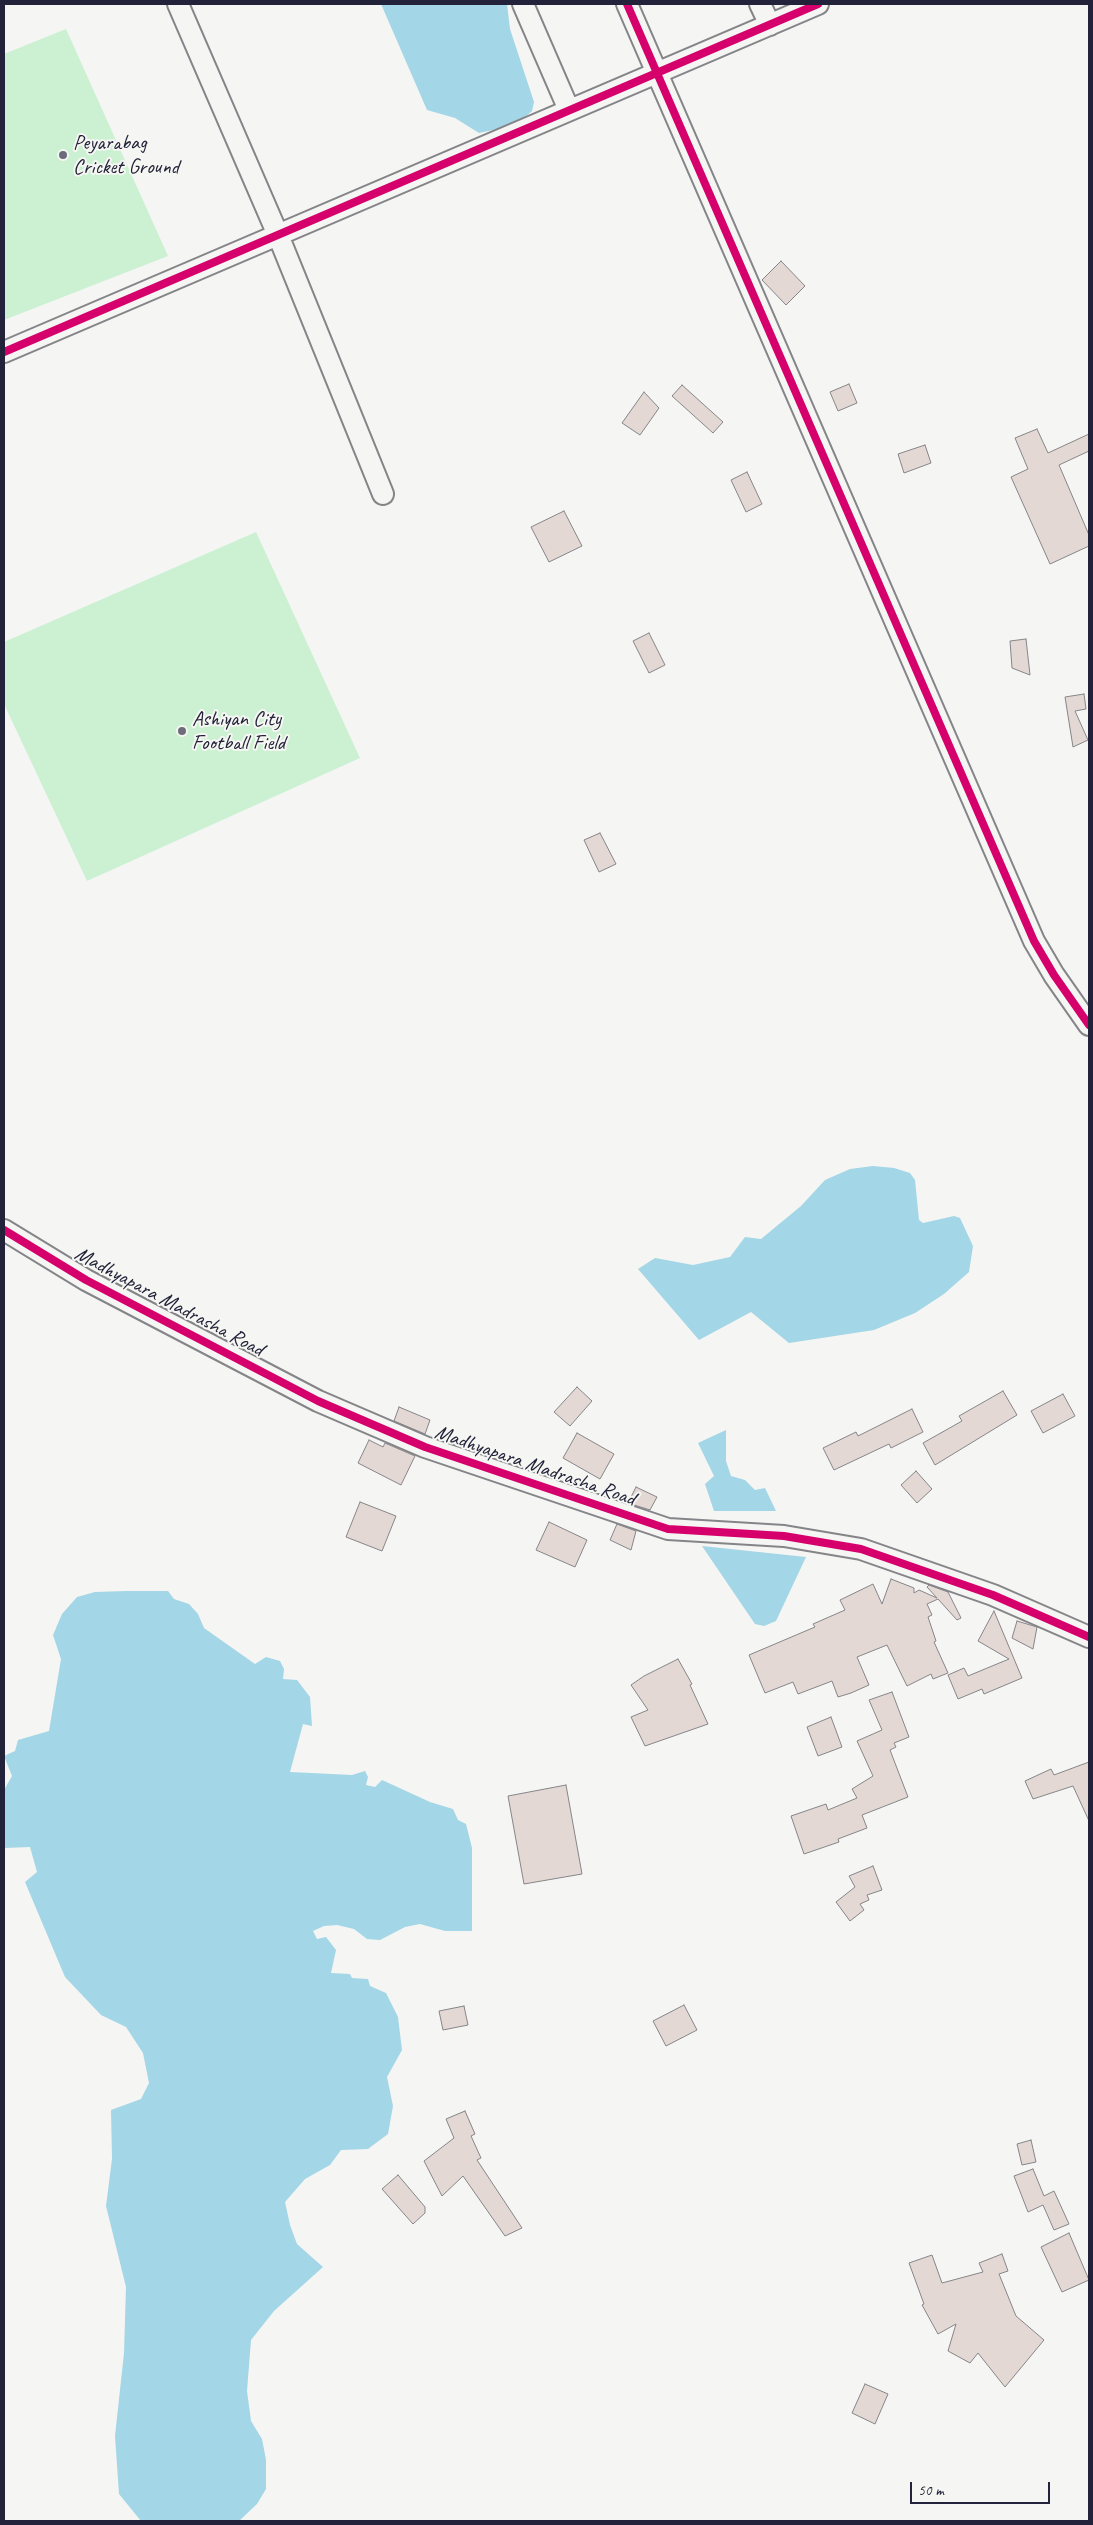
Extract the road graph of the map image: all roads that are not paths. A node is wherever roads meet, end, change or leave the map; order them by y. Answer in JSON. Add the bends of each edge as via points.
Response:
{"nodes":[{"id":1,"x":178,"y":4,"type":"edge"},
{"id":2,"x":523,"y":4,"type":"edge"},
{"id":3,"x":627,"y":4,"type":"edge"},
{"id":4,"x":760,"y":4,"type":"edge"},
{"id":5,"x":818,"y":4,"type":"edge"},
{"id":6,"x":770,"y":24,"type":"junction"},
{"id":7,"x":656,"y":73,"type":"junction"},
{"id":8,"x":569,"y":110,"type":"junction"},
{"id":9,"x":278,"y":235,"type":"junction"},
{"id":10,"x":4,"y":352,"type":"edge"},
{"id":11,"x":383,"y":494,"type":"dead end"},
{"id":12,"x":1089,"y":1025,"type":"edge"},
{"id":13,"x":4,"y":1230,"type":"edge"},
{"id":14,"x":1089,"y":1637,"type":"edge"}],
"edges":[{"from":1,"to":9,"type":"street"},
{"from":2,"to":8,"type":"street"},
{"from":3,"to":7,"type":"street"},
{"from":4,"to":6,"type":"street"},
{"from":5,"to":6,"type":"street"},
{"from":6,"to":7,"type":"street"},
{"from":7,"to":8,"type":"street"},
{"from":7,"to":12,"type":"street","via":[[1034,941]]},
{"from":8,"to":9,"type":"street"},
{"from":9,"to":10,"type":"street"},
{"from":9,"to":11,"type":"street"},
{"from":13,"to":14,"type":"street","name":"Madhyapara Madrasha Road","via":[[86,1280],[309,1396],[425,1448],[668,1529],[784,1536],[861,1549],[993,1595]]}]}
